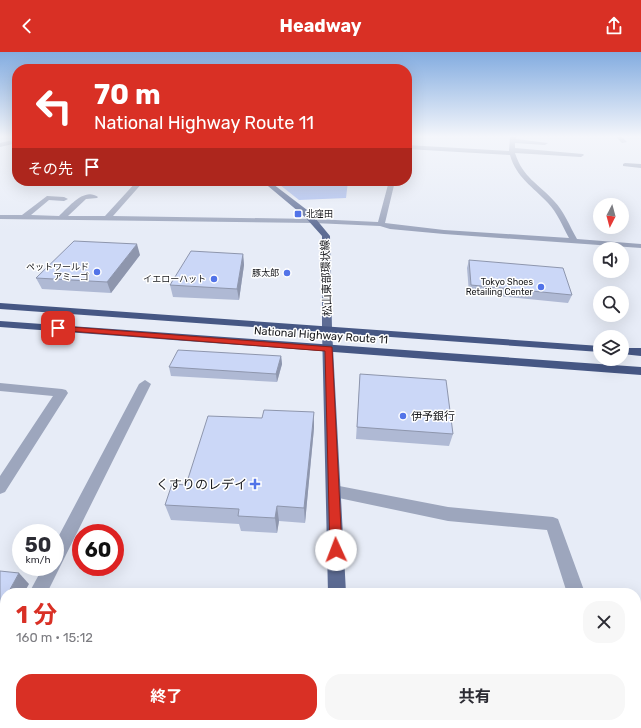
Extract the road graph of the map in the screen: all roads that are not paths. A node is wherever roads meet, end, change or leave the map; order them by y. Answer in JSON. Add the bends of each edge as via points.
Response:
{"nodes":[{"id":1,"x":518,"y":169,"type":"edge"},
{"id":2,"x":136,"y":186,"type":"edge"},
{"id":3,"x":271,"y":186,"type":"edge"},
{"id":4,"x":391,"y":186,"type":"edge"},
{"id":5,"x":95,"y":197,"type":"dead end"},
{"id":6,"x":64,"y":198,"type":"dead end"},
{"id":7,"x":0,"y":217,"type":"edge"},
{"id":8,"x":23,"y":218,"type":"junction"},
{"id":9,"x":61,"y":218,"type":"junction"},
{"id":10,"x":106,"y":219,"type":"junction"},
{"id":11,"x":314,"y":222,"type":"junction"},
{"id":12,"x":381,"y":224,"type":"junction"},
{"id":13,"x":576,"y":242,"type":"junction"},
{"id":14,"x":641,"y":246,"type":"edge"},
{"id":15,"x":0,"y":306,"type":"edge"},
{"id":16,"x":0,"y":324,"type":"edge"},
{"id":17,"x":327,"y":329,"type":"junction"},
{"id":18,"x":330,"y":348,"type":"junction"},
{"id":19,"x":593,"y":348,"type":"edge"},
{"id":20,"x":629,"y":351,"type":"edge"},
{"id":21,"x":641,"y":352,"type":"edge"},
{"id":22,"x":641,"y":372,"type":"edge"},
{"id":23,"x":145,"y":384,"type":"dead end"},
{"id":24,"x":0,"y":387,"type":"edge"},
{"id":25,"x":0,"y":488,"type":"edge"},
{"id":26,"x":334,"y":492,"type":"junction"},
{"id":27,"x":64,"y":542,"type":"edge"},
{"id":28,"x":47,"y":576,"type":"edge"},
{"id":29,"x":41,"y":588,"type":"edge"},
{"id":30,"x":337,"y":588,"type":"edge"},
{"id":31,"x":574,"y":588,"type":"edge"}],
"edges":[{"from":1,"to":13,"type":"street","via":[[552,203]]},
{"from":2,"to":10,"type":"street"},
{"from":3,"to":11,"type":"main road","name":"松山東部環状線"},
{"from":4,"to":12,"type":"street"},
{"from":5,"to":9,"type":"street","via":[[84,197]]},
{"from":6,"to":8,"type":"street","via":[[47,198]]},
{"from":7,"to":8,"type":"street"},
{"from":8,"to":9,"type":"street"},
{"from":9,"to":10,"type":"street"},
{"from":10,"to":11,"type":"street"},
{"from":11,"to":12,"type":"street"},
{"from":11,"to":17,"type":"main road","name":"松山東部環状線","via":[[326,236]]},
{"from":12,"to":13,"type":"street","via":[[390,227]]},
{"from":13,"to":14,"type":"street"},
{"from":15,"to":17,"type":"highway","name":"National Highway Route 11"},
{"from":16,"to":18,"type":"highway","name":"National Highway Route 11"},
{"from":17,"to":18,"type":"main road","name":"松山東部環状線"},
{"from":17,"to":19,"type":"highway","name":"National Highway Route 11"},
{"from":18,"to":22,"type":"highway","name":"National Highway Route 11"},
{"from":18,"to":26,"type":"main road","name":"松山東部環状線"},
{"from":20,"to":21,"type":"highway"},
{"from":23,"to":27,"type":"street"},
{"from":24,"to":25,"type":"street","via":[[62,393]]},
{"from":26,"to":30,"type":"main road","name":"松山東部環状線"},
{"from":26,"to":31,"type":"street","via":[[448,514],[553,524]]},
{"from":28,"to":29,"type":"street"}]}
